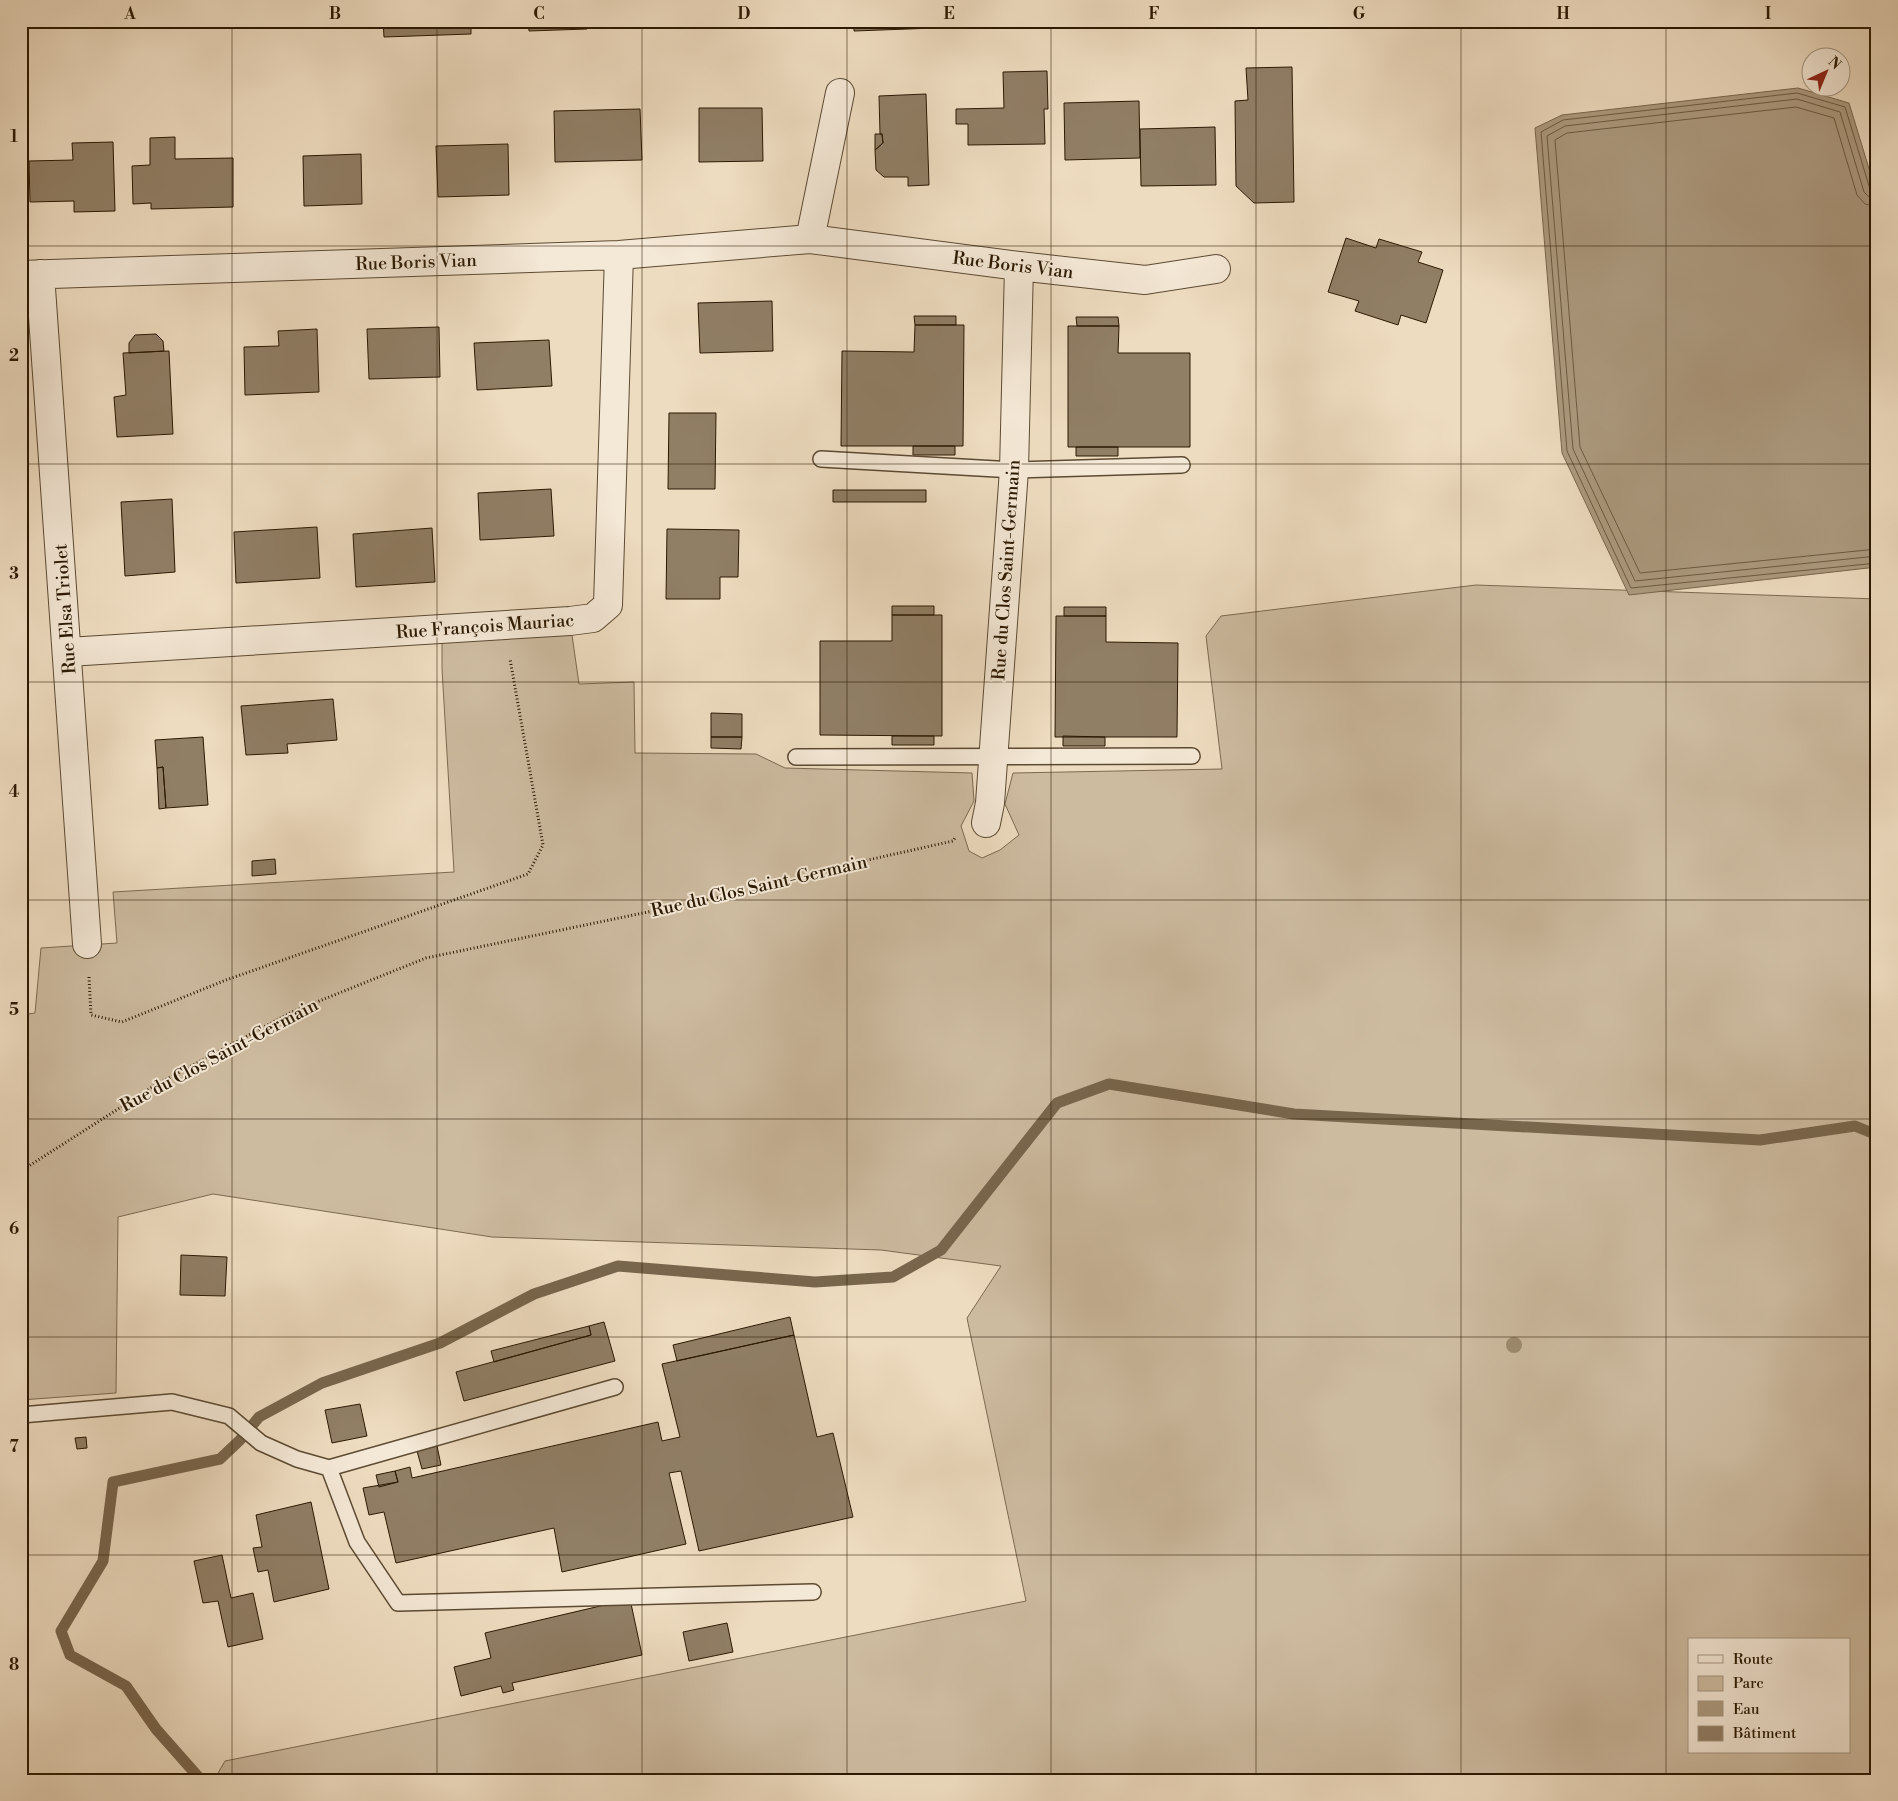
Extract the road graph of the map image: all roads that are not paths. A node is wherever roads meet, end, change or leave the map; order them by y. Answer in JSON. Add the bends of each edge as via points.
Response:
{"nodes":[{"id":1,"x":840,"y":93,"type":"dead end"},
{"id":2,"x":810,"y":239,"type":"junction"},
{"id":3,"x":619,"y":256,"type":"junction"},
{"id":4,"x":1019,"y":266,"type":"junction"},
{"id":5,"x":1216,"y":269,"type":"dead end"},
{"id":6,"x":31,"y":275,"type":"edge"},
{"id":7,"x":822,"y":459,"type":"dead end"},
{"id":8,"x":1182,"y":465,"type":"dead end"},
{"id":9,"x":1014,"y":470,"type":"junction"},
{"id":10,"x":68,"y":652,"type":"junction"},
{"id":11,"x":992,"y":755,"type":"junction"},
{"id":12,"x":1192,"y":756,"type":"dead end"},
{"id":13,"x":796,"y":757,"type":"dead end"},
{"id":14,"x":986,"y":823,"type":"road end"},
{"id":15,"x":87,"y":944,"type":"road end"},
{"id":16,"x":614,"y":1387,"type":"dead end"},
{"id":17,"x":21,"y":1415,"type":"edge"},
{"id":18,"x":329,"y":1468,"type":"junction"},
{"id":19,"x":813,"y":1592,"type":"dead end"}],
"edges":[{"from":1,"to":2,"type":"street"},
{"from":2,"to":3,"type":"street","name":"Rue Boris Vian"},
{"from":2,"to":4,"type":"street","name":"Rue Boris Vian"},
{"from":3,"to":6,"type":"street","name":"Rue Boris Vian"},
{"from":3,"to":10,"type":"street","name":"Rue François Mauriac","via":[[608,605],[593,618]]},
{"from":4,"to":5,"type":"street","name":"Rue Boris Vian","via":[[1145,280]]},
{"from":4,"to":9,"type":"street","name":"Rue du Clos Saint-Germain"},
{"from":6,"to":10,"type":"street","name":"Rue Elsa Triolet"},
{"from":7,"to":9,"type":"lane"},
{"from":8,"to":9,"type":"lane"},
{"from":9,"to":11,"type":"street","name":"Rue du Clos Saint-Germain"},
{"from":10,"to":15,"type":"street","name":"Rue Elsa Triolet"},
{"from":11,"to":12,"type":"lane"},
{"from":11,"to":13,"type":"lane"},
{"from":11,"to":14,"type":"street","name":"Rue du Clos Saint-Germain"},
{"from":16,"to":18,"type":"lane"},
{"from":17,"to":18,"type":"lane","via":[[172,1402],[229,1416],[261,1443],[297,1459]]},
{"from":18,"to":19,"type":"lane","via":[[357,1542],[398,1603]]}]}
